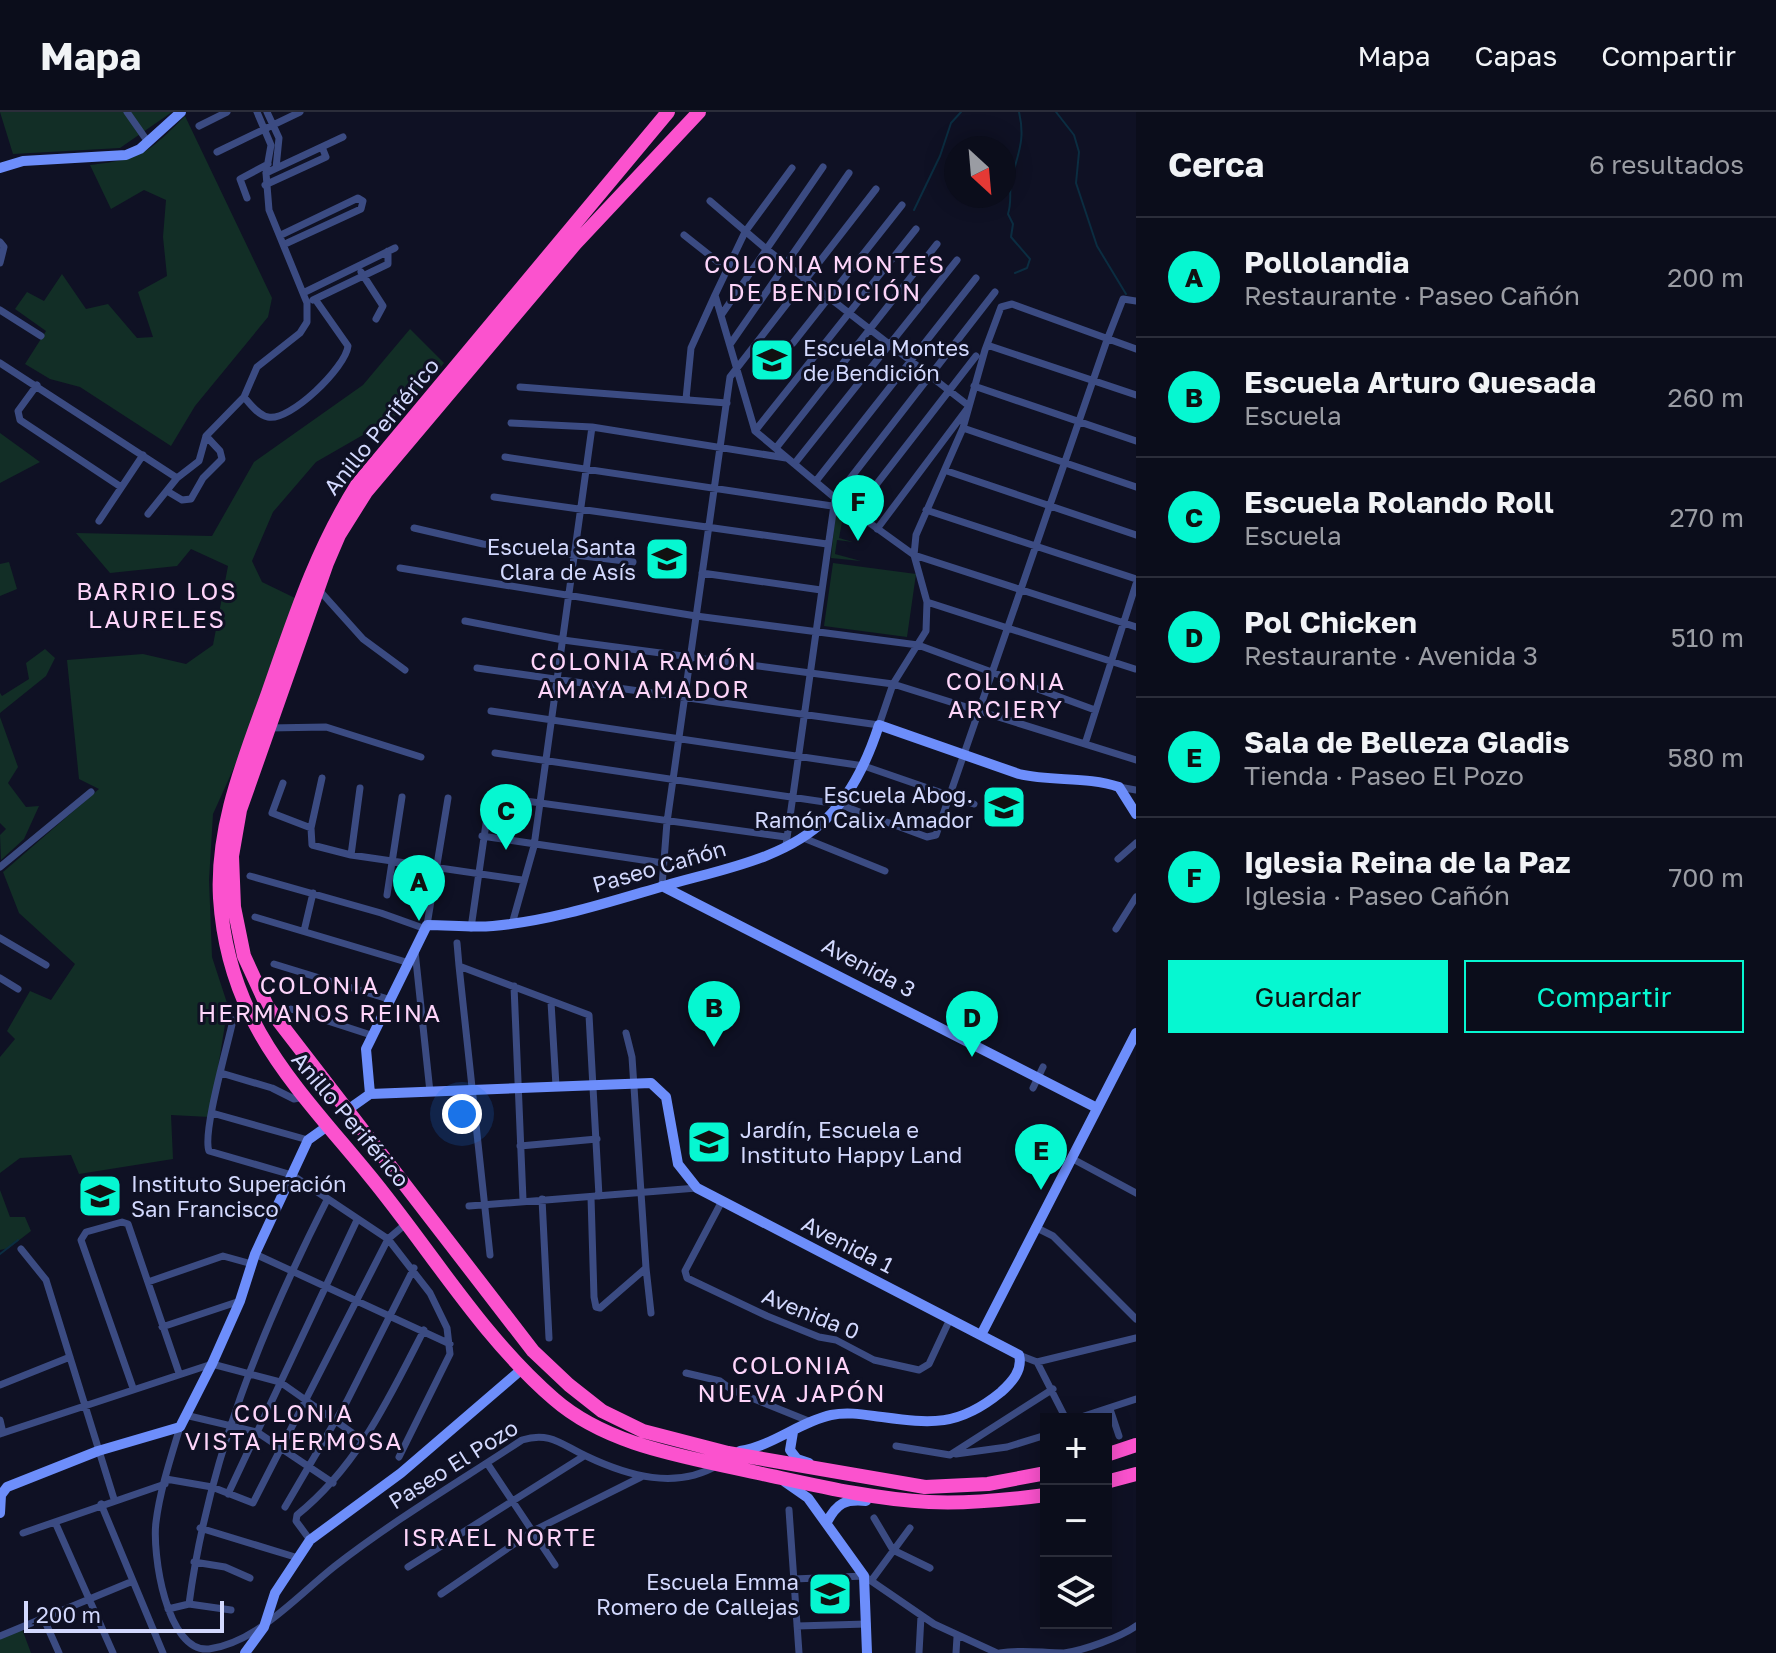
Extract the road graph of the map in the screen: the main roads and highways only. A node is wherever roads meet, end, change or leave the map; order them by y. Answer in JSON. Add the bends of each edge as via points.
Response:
{"nodes":[{"id":1,"x":668,"y":112,"type":"edge"},
{"id":2,"x":699,"y":112,"type":"edge"},
{"id":3,"x":310,"y":1065,"type":"junction"},
{"id":4,"x":290,"y":1080,"type":"junction"},
{"id":5,"x":455,"y":1251,"type":"junction"},
{"id":6,"x":438,"y":1263,"type":"junction"},
{"id":7,"x":1136,"y":1445,"type":"edge"},
{"id":8,"x":1112,"y":1453,"type":"edge"},
{"id":9,"x":724,"y":1459,"type":"junction"},
{"id":10,"x":1040,"y":1474,"type":"edge"},
{"id":11,"x":1136,"y":1474,"type":"edge"},
{"id":12,"x":1112,"y":1480,"type":"edge"},
{"id":13,"x":1040,"y":1495,"type":"edge"}],
"edges":[{"from":1,"to":4,"type":"highway","name":"Anillo Periférico","via":[[357,485],[326,534],[306,583],[240,773],[220,853],[222,916],[235,976],[252,1022]]},
{"from":2,"to":3,"type":"highway","name":"Anillo Periférico","via":[[575,244],[366,492],[339,535],[317,588],[234,837],[234,907],[244,956],[257,987]]},
{"from":3,"to":4,"type":"highway","via":[[296,1063]]},
{"from":3,"to":5,"type":"highway","name":"Anillo Periférico"},
{"from":4,"to":6,"type":"highway","name":"Anillo Periférico"},
{"from":5,"to":6,"type":"highway","via":[[449,1264]]},
{"from":5,"to":9,"type":"highway","name":"Anillo Periférico","via":[[533,1351],[602,1411]]},
{"from":6,"to":9,"type":"highway","name":"Anillo Periférico","via":[[522,1369],[558,1402],[637,1445]]},
{"from":7,"to":8,"type":"highway"},
{"from":9,"to":10,"type":"highway","name":"Anillo Periférico","via":[[956,1486]]},
{"from":9,"to":13,"type":"highway","name":"Anillo Periférico","via":[[776,1477],[873,1497],[930,1502]]},
{"from":11,"to":12,"type":"highway"}]}
